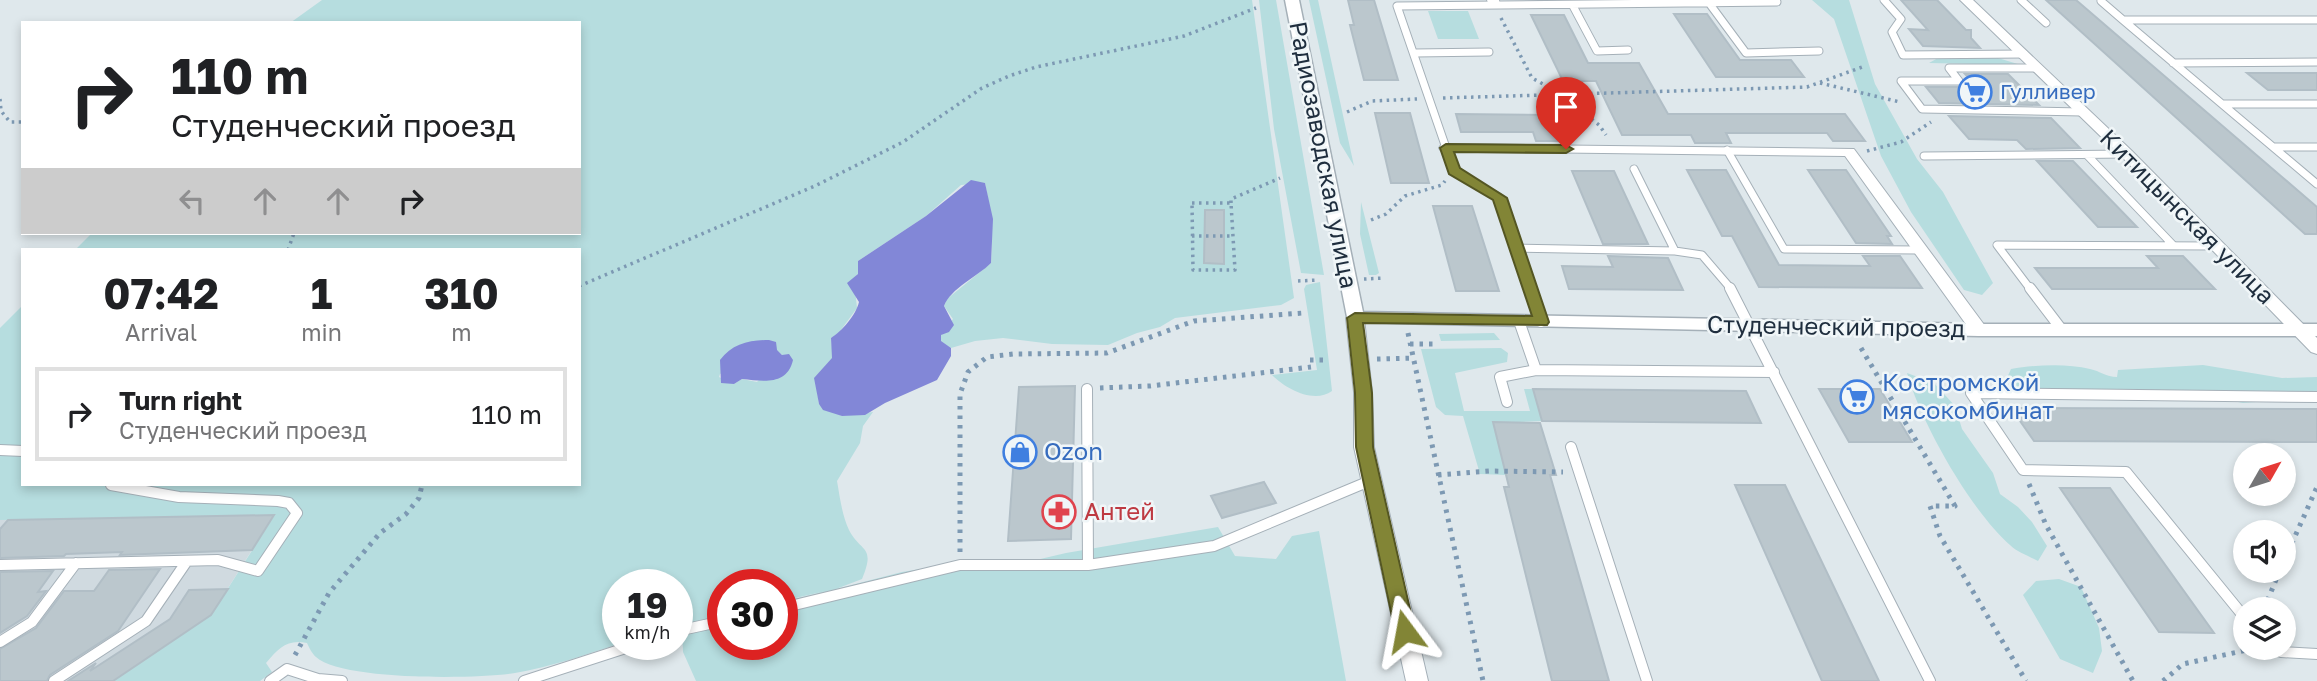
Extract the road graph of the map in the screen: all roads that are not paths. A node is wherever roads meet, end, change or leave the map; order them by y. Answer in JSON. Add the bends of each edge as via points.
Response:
{"nodes":[{"id":1,"x":1292,"y":0,"type":"edge"},
{"id":2,"x":1776,"y":0,"type":"edge"},
{"id":3,"x":1884,"y":0,"type":"edge"},
{"id":4,"x":1966,"y":0,"type":"edge"},
{"id":5,"x":2021,"y":0,"type":"edge"},
{"id":6,"x":2101,"y":1,"type":"edge"},
{"id":7,"x":1494,"y":2,"type":"edge"},
{"id":8,"x":1710,"y":3,"type":"junction"},
{"id":9,"x":1573,"y":6,"type":"junction"},
{"id":10,"x":2123,"y":20,"type":"junction"},
{"id":11,"x":2317,"y":20,"type":"edge"},
{"id":12,"x":2046,"y":23,"type":"dead end"},
{"id":13,"x":1628,"y":50,"type":"dead end"},
{"id":14,"x":1819,"y":51,"type":"dead end"},
{"id":15,"x":1489,"y":52,"type":"dead end"},
{"id":16,"x":1415,"y":53,"type":"junction"},
{"id":17,"x":2024,"y":54,"type":"junction"},
{"id":18,"x":2317,"y":62,"type":"edge"},
{"id":19,"x":2173,"y":63,"type":"junction"},
{"id":20,"x":2038,"y":68,"type":"junction"},
{"id":21,"x":2222,"y":104,"type":"junction"},
{"id":22,"x":2317,"y":104,"type":"edge"},
{"id":23,"x":2082,"y":112,"type":"junction"},
{"id":24,"x":2273,"y":147,"type":"junction"},
{"id":25,"x":1446,"y":148,"type":"junction"},
{"id":26,"x":2317,"y":148,"type":"edge"},
{"id":27,"x":1727,"y":150,"type":"junction"},
{"id":28,"x":2087,"y":155,"type":"junction"},
{"id":29,"x":2127,"y":155,"type":"junction"},
{"id":30,"x":1924,"y":156,"type":"dead end"},
{"id":31,"x":1634,"y":169,"type":"dead end"},
{"id":32,"x":2317,"y":184,"type":"edge"},
{"id":33,"x":2173,"y":246,"type":"junction"},
{"id":34,"x":2215,"y":246,"type":"junction"},
{"id":35,"x":1515,"y":248,"type":"junction"},
{"id":36,"x":1919,"y":250,"type":"junction"},
{"id":37,"x":1675,"y":251,"type":"junction"},
{"id":38,"x":1355,"y":318,"type":"junction"},
{"id":39,"x":1519,"y":321,"type":"junction"},
{"id":40,"x":1541,"y":322,"type":"junction"},
{"id":41,"x":1752,"y":325,"type":"junction"},
{"id":42,"x":1979,"y":330,"type":"junction"},
{"id":43,"x":2062,"y":330,"type":"junction"},
{"id":44,"x":2309,"y":330,"type":"edge"},
{"id":45,"x":2317,"y":348,"type":"edge"},
{"id":46,"x":1536,"y":370,"type":"junction"},
{"id":47,"x":1774,"y":372,"type":"junction"},
{"id":48,"x":1087,"y":388,"type":"road end"},
{"id":49,"x":2317,"y":397,"type":"edge"},
{"id":50,"x":1507,"y":402,"type":"dead end"},
{"id":51,"x":1571,"y":447,"type":"dead end"},
{"id":52,"x":0,"y":450,"type":"edge"},
{"id":53,"x":21,"y":452,"type":"edge"},
{"id":54,"x":1372,"y":480,"type":"junction"},
{"id":55,"x":115,"y":486,"type":"edge"},
{"id":56,"x":187,"y":561,"type":"junction"},
{"id":57,"x":76,"y":563,"type":"junction"},
{"id":58,"x":0,"y":565,"type":"edge"},
{"id":59,"x":1088,"y":565,"type":"junction"},
{"id":60,"x":2233,"y":603,"type":"edge"},
{"id":61,"x":798,"y":604,"type":"edge"},
{"id":62,"x":0,"y":642,"type":"edge"},
{"id":63,"x":2296,"y":653,"type":"edge"},
{"id":64,"x":2317,"y":654,"type":"edge"},
{"id":65,"x":602,"y":656,"type":"edge"},
{"id":66,"x":54,"y":681,"type":"edge"},
{"id":67,"x":270,"y":681,"type":"edge"},
{"id":68,"x":342,"y":681,"type":"edge"},
{"id":69,"x":524,"y":681,"type":"edge"},
{"id":70,"x":1417,"y":681,"type":"edge"},
{"id":71,"x":1647,"y":681,"type":"edge"},
{"id":72,"x":1930,"y":681,"type":"edge"}],
"edges":[{"from":1,"to":38,"type":"street","name":"Радиозаводская улица"},
{"from":2,"to":8,"type":"lane"},
{"from":3,"to":17,"type":"lane","via":[[1901,19],[1892,32],[1903,55]]},
{"from":4,"to":17,"type":"street","name":"Китицынская улица"},
{"from":5,"to":12,"type":"lane"},
{"from":6,"to":10,"type":"lane"},
{"from":7,"to":9,"type":"lane"},
{"from":7,"to":16,"type":"lane","via":[[1397,5]]},
{"from":8,"to":9,"type":"lane"},
{"from":8,"to":14,"type":"lane","via":[[1746,53]]},
{"from":9,"to":13,"type":"lane","via":[[1597,51]]},
{"from":10,"to":11,"type":"lane"},
{"from":10,"to":19,"type":"lane"},
{"from":15,"to":16,"type":"lane"},
{"from":16,"to":25,"type":"lane"},
{"from":17,"to":20,"type":"street","name":"Китицынская улица"},
{"from":18,"to":19,"type":"lane"},
{"from":19,"to":21,"type":"lane"},
{"from":20,"to":23,"type":"street","name":"Китицынская улица"},
{"from":20,"to":23,"type":"lane","via":[[1949,68],[1959,81],[1901,81],[1922,109]]},
{"from":21,"to":22,"type":"lane"},
{"from":21,"to":24,"type":"lane"},
{"from":23,"to":29,"type":"street","name":"Китицынская улица"},
{"from":24,"to":26,"type":"lane"},
{"from":24,"to":32,"type":"lane"},
{"from":25,"to":27,"type":"street"},
{"from":25,"to":35,"type":"lane","via":[[1454,171],[1500,198]]},
{"from":27,"to":36,"type":"street","via":[[1849,152]]},
{"from":27,"to":36,"type":"lane","via":[[1784,249]]},
{"from":28,"to":29,"type":"lane"},
{"from":28,"to":30,"type":"lane"},
{"from":28,"to":33,"type":"lane"},
{"from":29,"to":34,"type":"street","name":"Китицынская улица"},
{"from":31,"to":37,"type":"lane"},
{"from":33,"to":34,"type":"lane"},
{"from":33,"to":43,"type":"lane","via":[[1997,246]]},
{"from":34,"to":44,"type":"street","name":"Китицынская улица"},
{"from":35,"to":37,"type":"lane"},
{"from":35,"to":40,"type":"lane"},
{"from":36,"to":42,"type":"street"},
{"from":37,"to":41,"type":"lane","via":[[1702,255],[1732,290]]},
{"from":38,"to":39,"type":"street","name":"Студенческий проезд"},
{"from":38,"to":54,"type":"street","name":"Радиозаводская улица","via":[[1364,447]]},
{"from":39,"to":40,"type":"street","name":"Студенческий проезд"},
{"from":39,"to":46,"type":"lane"},
{"from":40,"to":41,"type":"street","name":"Студенческий проезд"},
{"from":41,"to":42,"type":"street","name":"Студенческий проезд"},
{"from":41,"to":47,"type":"lane"},
{"from":42,"to":43,"type":"street","name":"Студенческий проезд"},
{"from":43,"to":44,"type":"street","name":"Студенческий проезд"},
{"from":44,"to":45,"type":"street","name":"Китицынская улица"},
{"from":46,"to":47,"type":"lane"},
{"from":46,"to":50,"type":"lane","via":[[1500,377]]},
{"from":47,"to":72,"type":"lane"},
{"from":48,"to":59,"type":"lane"},
{"from":49,"to":60,"type":"lane","via":[[1971,393],[2023,470],[2126,472]]},
{"from":51,"to":71,"type":"lane"},
{"from":52,"to":53,"type":"lane"},
{"from":54,"to":59,"type":"lane","via":[[1214,546]]},
{"from":54,"to":70,"type":"street","name":"Радиозаводская улица"},
{"from":55,"to":56,"type":"lane","via":[[190,497],[260,497],[289,503],[297,513],[258,571],[218,561]]},
{"from":56,"to":57,"type":"lane"},
{"from":56,"to":66,"type":"lane","via":[[146,621]]},
{"from":57,"to":58,"type":"lane"},
{"from":57,"to":62,"type":"lane","via":[[32,622]]},
{"from":59,"to":61,"type":"lane","via":[[960,565]]},
{"from":63,"to":64,"type":"lane"},
{"from":65,"to":69,"type":"lane"},
{"from":67,"to":68,"type":"lane","via":[[287,668],[318,679]]}]}
